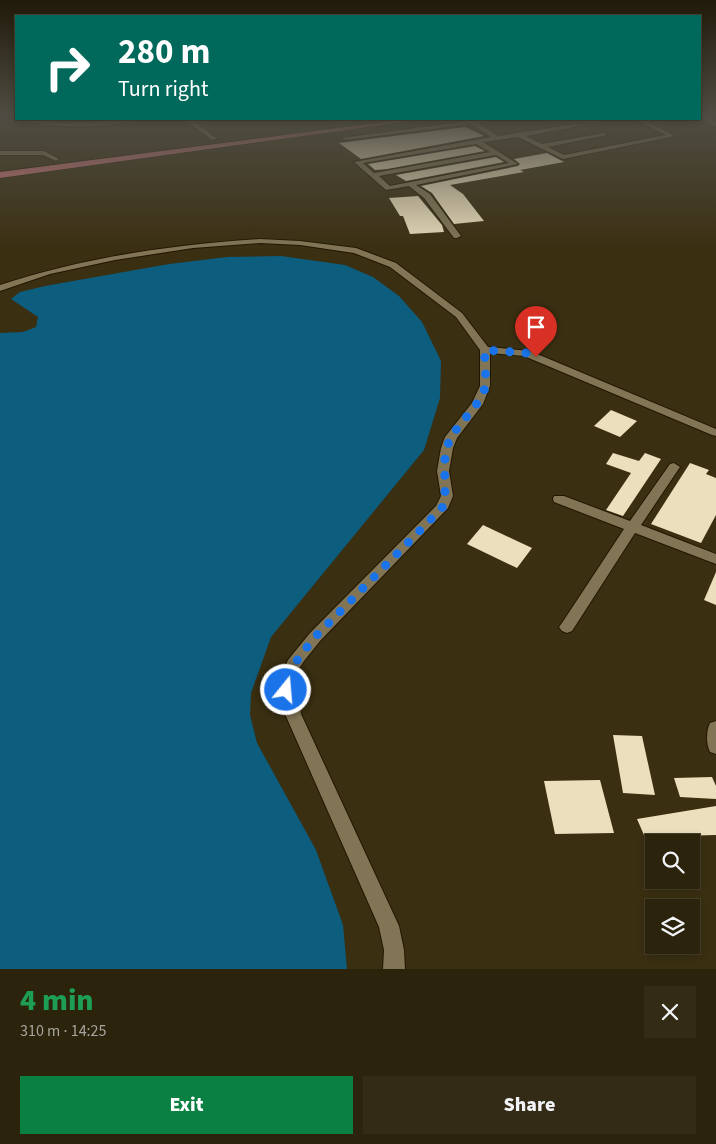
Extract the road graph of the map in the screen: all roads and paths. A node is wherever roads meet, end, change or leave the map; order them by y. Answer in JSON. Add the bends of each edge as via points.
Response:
{"nodes":[{"id":1,"x":53,"y":160,"type":"edge"},
{"id":2,"x":111,"y":160,"type":"edge"},
{"id":3,"x":368,"y":160,"type":"edge"},
{"id":4,"x":457,"y":160,"type":"edge"},
{"id":5,"x":510,"y":160,"type":"edge"},
{"id":6,"x":32,"y":162,"type":"joint"},
{"id":7,"x":0,"y":166,"type":"edge"},
{"id":8,"x":0,"y":175,"type":"edge"},
{"id":9,"x":374,"y":175,"type":"junction"},
{"id":10,"x":410,"y":184,"type":"junction"},
{"id":11,"x":457,"y":236,"type":"dead end"},
{"id":12,"x":0,"y":288,"type":"edge"},
{"id":13,"x":485,"y":350,"type":"junction"},
{"id":14,"x":716,"y":433,"type":"edge"},
{"id":15,"x":674,"y":467,"type":"dead end"},
{"id":16,"x":560,"y":500,"type":"dead end"},
{"id":17,"x":634,"y":528,"type":"junction"},
{"id":18,"x":716,"y":559,"type":"edge"},
{"id":19,"x":567,"y":628,"type":"dead end"},
{"id":20,"x":716,"y":728,"type":"edge"},
{"id":21,"x":716,"y":747,"type":"edge"},
{"id":22,"x":394,"y":969,"type":"edge"}],
"edges":[{"from":1,"to":6,"type":"highway"},
{"from":2,"to":8,"type":"highway"},
{"from":3,"to":9,"type":"street","via":[[357,162]]},
{"from":4,"to":9,"type":"street"},
{"from":5,"to":10,"type":"street","via":[[516,164]]},
{"from":6,"to":7,"type":"highway"},
{"from":9,"to":10,"type":"street","via":[[389,188]]},
{"from":10,"to":11,"type":"street","via":[[427,196]]},
{"from":12,"to":13,"type":"street","via":[[48,272],[115,257],[193,246],[260,241],[300,243],[356,251],[393,265],[459,315]]},
{"from":13,"to":14,"type":"street","via":[[526,353]]},
{"from":13,"to":22,"type":"street","via":[[486,386],[447,448],[443,471],[447,496],[442,508],[315,637],[287,677],[286,690],[293,714],[389,926]]},
{"from":15,"to":17,"type":"street"},
{"from":16,"to":17,"type":"street"},
{"from":17,"to":18,"type":"street"},
{"from":17,"to":19,"type":"street","via":[[594,583]]},
{"from":20,"to":21,"type":"street"}]}
